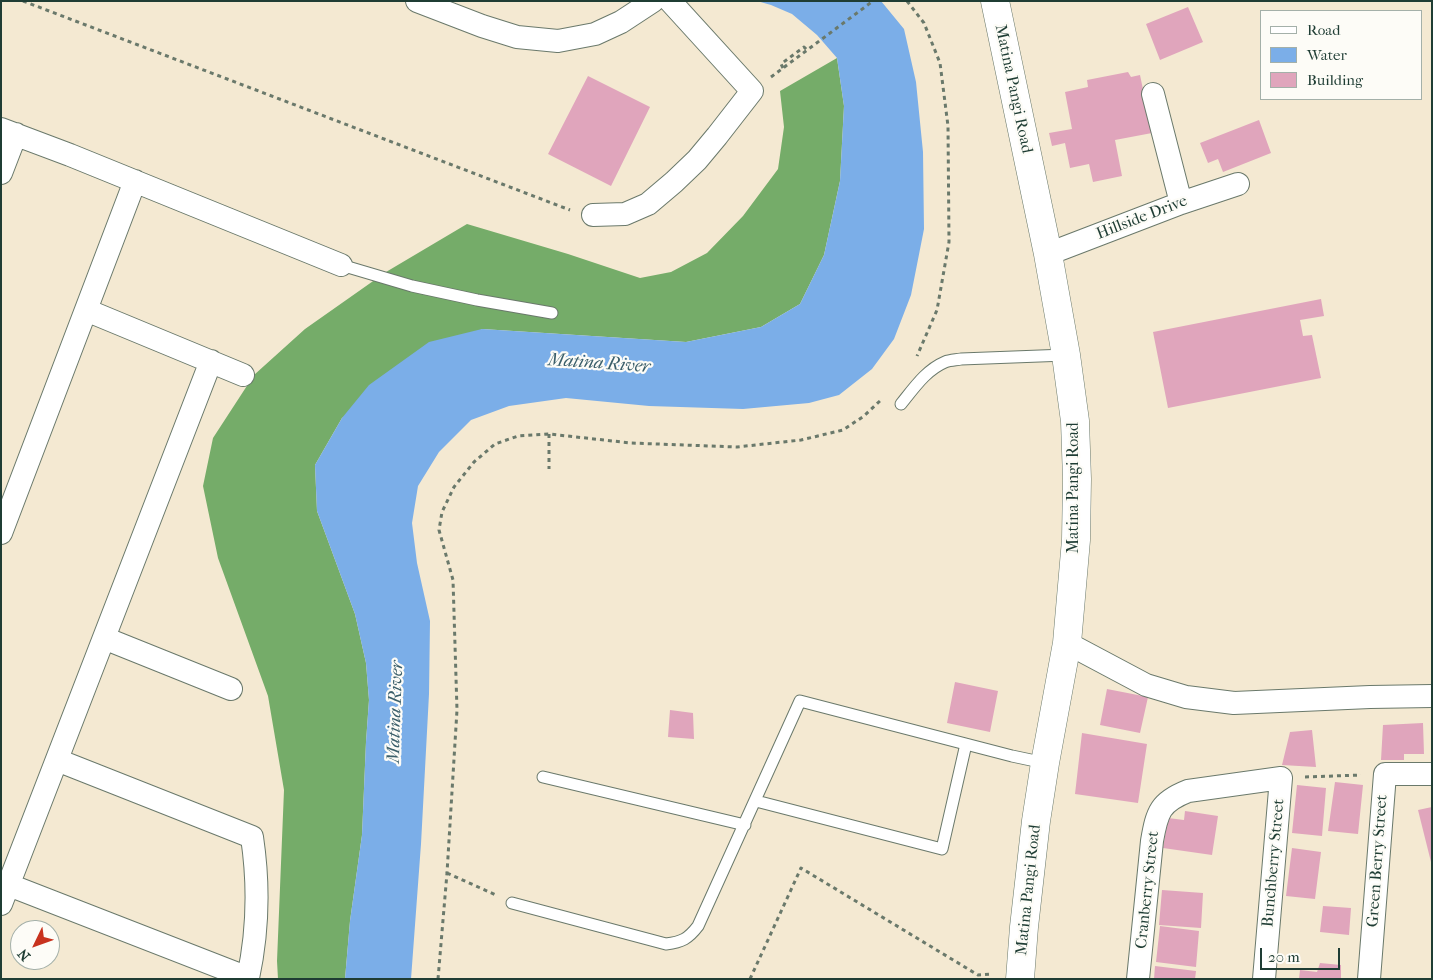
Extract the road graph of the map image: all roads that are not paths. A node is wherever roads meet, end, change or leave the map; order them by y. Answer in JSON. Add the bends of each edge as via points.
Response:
{"nodes":[{"id":1,"x":417,"y":1,"type":"edge"},
{"id":2,"x":653,"y":1,"type":"edge"},
{"id":3,"x":670,"y":1,"type":"edge"},
{"id":4,"x":995,"y":1,"type":"edge"},
{"id":5,"x":1153,"y":94,"type":"dead end"},
{"id":6,"x":9,"y":132,"type":"edge"},
{"id":7,"x":1,"y":172,"type":"edge"},
{"id":8,"x":135,"y":181,"type":"junction"},
{"id":9,"x":1238,"y":184,"type":"dead end"},
{"id":10,"x":1181,"y":203,"type":"junction"},
{"id":11,"x":593,"y":215,"type":"road end"},
{"id":12,"x":1048,"y":254,"type":"junction"},
{"id":13,"x":341,"y":265,"type":"joint"},
{"id":14,"x":86,"y":310,"type":"junction"},
{"id":15,"x":552,"y":313,"type":"dead end"},
{"id":16,"x":1066,"y":355,"type":"junction"},
{"id":17,"x":211,"y":361,"type":"junction"},
{"id":18,"x":243,"y":375,"type":"dead end"},
{"id":19,"x":901,"y":404,"type":"dead end"},
{"id":20,"x":1,"y":533,"type":"edge"},
{"id":21,"x":104,"y":638,"type":"junction"},
{"id":22,"x":1067,"y":643,"type":"junction"},
{"id":23,"x":231,"y":689,"type":"dead end"},
{"id":24,"x":1432,"y":696,"type":"edge"},
{"id":25,"x":966,"y":744,"type":"junction"},
{"id":26,"x":57,"y":760,"type":"junction"},
{"id":27,"x":1045,"y":763,"type":"junction"},
{"id":28,"x":1432,"y":774,"type":"edge"},
{"id":29,"x":543,"y":777,"type":"dead end"},
{"id":30,"x":1282,"y":778,"type":"joint"},
{"id":31,"x":756,"y":801,"type":"junction"},
{"id":32,"x":744,"y":825,"type":"junction"},
{"id":33,"x":5,"y":894,"type":"edge"},
{"id":34,"x":512,"y":903,"type":"road end"},
{"id":35,"x":1020,"y":975,"type":"edge"},
{"id":36,"x":1138,"y":979,"type":"edge"},
{"id":37,"x":1264,"y":979,"type":"edge"},
{"id":38,"x":1369,"y":979,"type":"edge"}],
"edges":[{"from":1,"to":2,"type":"street","via":[[517,37],[558,41],[595,34]]},
{"from":3,"to":11,"type":"street","via":[[752,91],[697,160],[648,204],[625,214]]},
{"from":4,"to":12,"type":"street","name":"Matina Pangi Road"},
{"from":5,"to":10,"type":"street"},
{"from":6,"to":7,"type":"street"},
{"from":6,"to":8,"type":"street"},
{"from":8,"to":13,"type":"street"},
{"from":8,"to":14,"type":"street"},
{"from":9,"to":10,"type":"street","name":"Hillside Drive"},
{"from":10,"to":12,"type":"street","name":"Hillside Drive"},
{"from":12,"to":16,"type":"street","name":"Matina Pangi Road"},
{"from":13,"to":15,"type":"lane","via":[[412,286]]},
{"from":14,"to":17,"type":"street"},
{"from":14,"to":20,"type":"street"},
{"from":16,"to":19,"type":"lane","via":[[947,362],[920,380]]},
{"from":16,"to":22,"type":"street","name":"Matina Pangi Road","via":[[1075,421],[1077,479],[1076,540]]},
{"from":17,"to":18,"type":"street"},
{"from":17,"to":21,"type":"street"},
{"from":21,"to":23,"type":"street"},
{"from":21,"to":26,"type":"street"},
{"from":22,"to":24,"type":"street","via":[[1146,685],[1186,697],[1234,703]]},
{"from":22,"to":27,"type":"street","name":"Matina Pangi Road"},
{"from":25,"to":27,"type":"lane"},
{"from":25,"to":31,"type":"lane","via":[[800,701]]},
{"from":25,"to":31,"type":"lane","via":[[942,849]]},
{"from":26,"to":33,"type":"street"},
{"from":26,"to":33,"type":"street","via":[[252,837],[257,895],[248,978]]},
{"from":27,"to":35,"type":"street","name":"Matina Pangi Road","via":[[1029,876]]},
{"from":28,"to":38,"type":"street","name":"Green Berry Street","via":[[1385,774]]},
{"from":29,"to":32,"type":"lane"},
{"from":30,"to":36,"type":"street","name":"Cranberry Street","via":[[1188,791],[1164,805],[1156,821],[1152,841]]},
{"from":30,"to":37,"type":"street","name":"Bunchberry Street"},
{"from":31,"to":32,"type":"lane"},
{"from":32,"to":34,"type":"lane","via":[[698,926],[678,943],[666,944]]}]}
